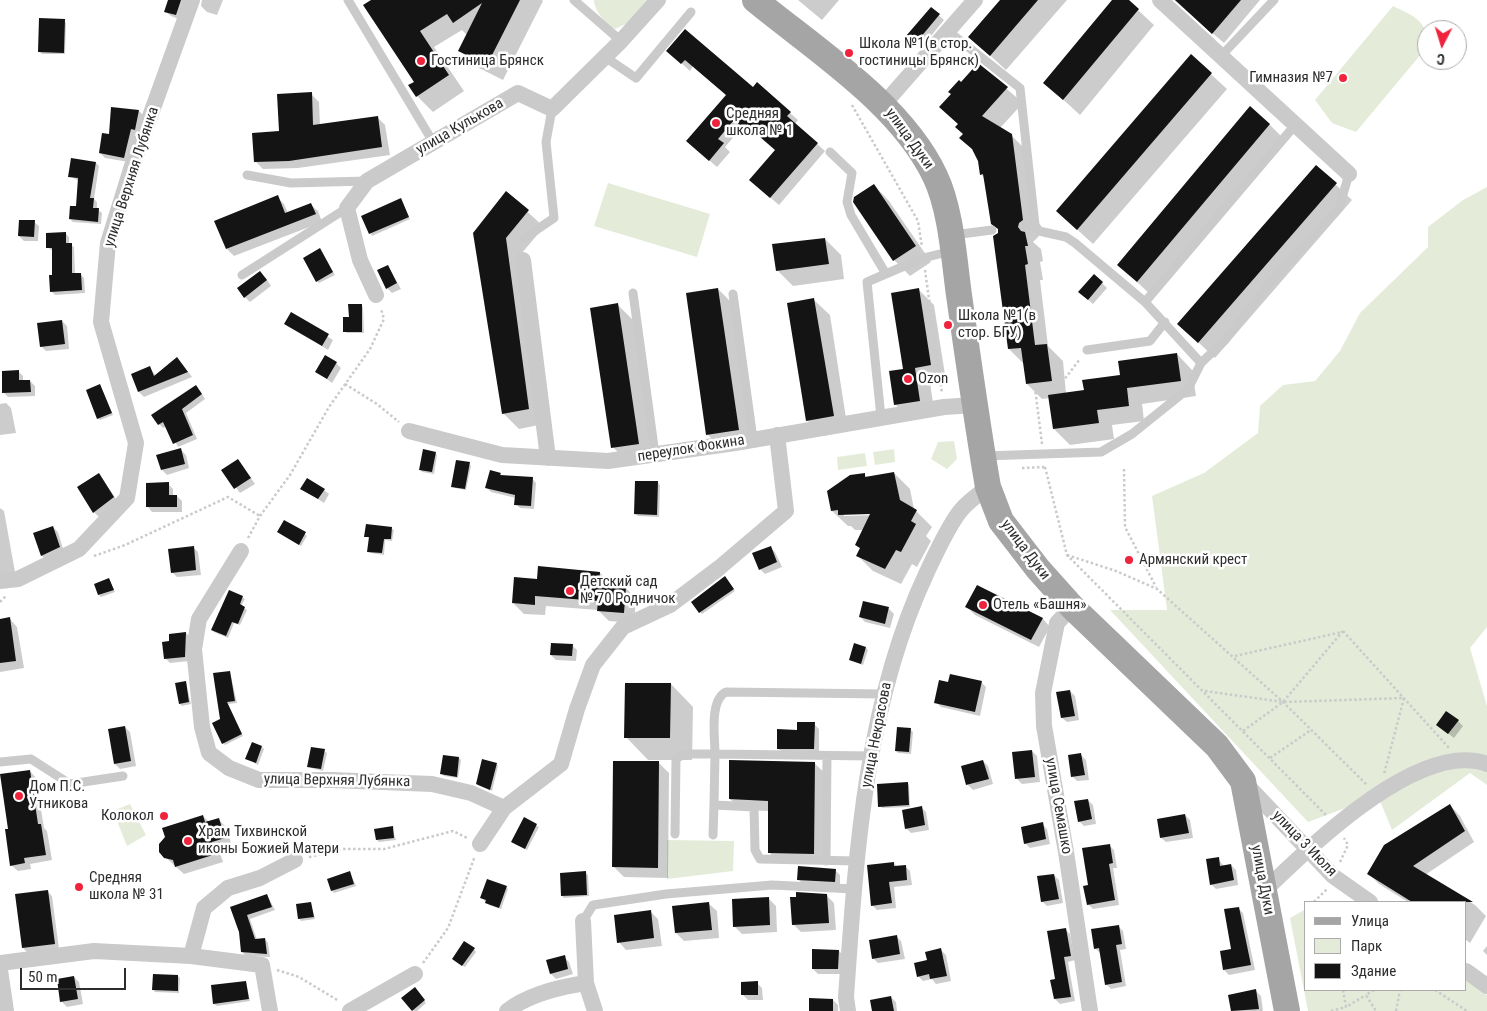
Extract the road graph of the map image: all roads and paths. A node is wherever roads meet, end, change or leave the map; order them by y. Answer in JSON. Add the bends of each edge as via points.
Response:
{"nodes":[{"id":1,"x":192,"y":0,"type":"edge"},
{"id":2,"x":348,"y":0,"type":"edge"},
{"id":3,"x":574,"y":0,"type":"edge"},
{"id":4,"x":658,"y":0,"type":"edge"},
{"id":5,"x":755,"y":0,"type":"edge"},
{"id":6,"x":975,"y":0,"type":"edge"},
{"id":7,"x":1160,"y":0,"type":"edge"},
{"id":8,"x":1274,"y":0,"type":"edge"},
{"id":9,"x":691,"y":12,"type":"dead end"},
{"id":10,"x":948,"y":31,"type":"junction"},
{"id":11,"x":621,"y":41,"type":"junction"},
{"id":12,"x":1222,"y":55,"type":"junction"},
{"id":13,"x":605,"y":57,"type":"junction"},
{"id":14,"x":849,"y":100,"type":"dead end"},
{"id":15,"x":884,"y":104,"type":"junction"},
{"id":16,"x":552,"y":109,"type":"junction"},
{"id":17,"x":1296,"y":124,"type":"junction"},
{"id":18,"x":433,"y":142,"type":"junction"},
{"id":19,"x":830,"y":152,"type":"dead end"},
{"id":20,"x":247,"y":174,"type":"dead end"},
{"id":21,"x":1349,"y":174,"type":"joint"},
{"id":22,"x":367,"y":181,"type":"junction"},
{"id":23,"x":347,"y":208,"type":"junction"},
{"id":24,"x":1035,"y":225,"type":"junction"},
{"id":25,"x":1024,"y":226,"type":"dead end"},
{"id":26,"x":992,"y":230,"type":"dead end"},
{"id":27,"x":523,"y":239,"type":"dead end"},
{"id":28,"x":951,"y":244,"type":"junction"},
{"id":29,"x":923,"y":258,"type":"junction"},
{"id":30,"x":523,"y":260,"type":"dead end"},
{"id":31,"x":886,"y":274,"type":"junction"},
{"id":32,"x":242,"y":275,"type":"dead end"},
{"id":33,"x":633,"y":293,"type":"dead end"},
{"id":34,"x":734,"y":294,"type":"dead end"},
{"id":35,"x":376,"y":295,"type":"dead end"},
{"id":36,"x":1145,"y":302,"type":"junction"},
{"id":37,"x":384,"y":319,"type":"dead end"},
{"id":38,"x":1166,"y":322,"type":"junction"},
{"id":39,"x":1087,"y":350,"type":"joint"},
{"id":40,"x":1201,"y":362,"type":"junction"},
{"id":41,"x":345,"y":384,"type":"junction"},
{"id":42,"x":974,"y":405,"type":"junction"},
{"id":43,"x":944,"y":407,"type":"junction"},
{"id":44,"x":881,"y":417,"type":"junction"},
{"id":45,"x":409,"y":431,"type":"joint"},
{"id":46,"x":777,"y":435,"type":"junction"},
{"id":47,"x":753,"y":439,"type":"junction"},
{"id":48,"x":656,"y":454,"type":"junction"},
{"id":49,"x":1043,"y":454,"type":"junction"},
{"id":50,"x":983,"y":456,"type":"junction"},
{"id":51,"x":548,"y":458,"type":"junction"},
{"id":52,"x":1045,"y":467,"type":"junction"},
{"id":53,"x":1022,"y":468,"type":"dead end"},
{"id":54,"x":1124,"y":469,"type":"dead end"},
{"id":55,"x":988,"y":487,"type":"junction"},
{"id":56,"x":260,"y":516,"type":"junction"},
{"id":57,"x":241,"y":551,"type":"joint"},
{"id":58,"x":1067,"y":555,"type":"junction"},
{"id":59,"x":85,"y":557,"type":"dead end"},
{"id":60,"x":0,"y":581,"type":"edge"},
{"id":61,"x":1157,"y":589,"type":"junction"},
{"id":62,"x":1072,"y":607,"type":"junction"},
{"id":63,"x":1343,"y":631,"type":"junction"},
{"id":64,"x":1234,"y":656,"type":"junction"},
{"id":65,"x":1205,"y":691,"type":"dead end"},
{"id":66,"x":884,"y":694,"type":"junction"},
{"id":67,"x":1404,"y":698,"type":"junction"},
{"id":68,"x":1284,"y":702,"type":"junction"},
{"id":69,"x":1311,"y":730,"type":"junction"},
{"id":70,"x":1243,"y":731,"type":"junction"},
{"id":71,"x":714,"y":754,"type":"junction"},
{"id":72,"x":827,"y":756,"type":"junction"},
{"id":73,"x":872,"y":756,"type":"junction"},
{"id":74,"x":1270,"y":758,"type":"junction"},
{"id":75,"x":1461,"y":761,"type":"junction"},
{"id":76,"x":0,"y":762,"type":"edge"},
{"id":77,"x":1487,"y":764,"type":"edge"},
{"id":78,"x":123,"y":776,"type":"dead end"},
{"id":79,"x":1243,"y":781,"type":"junction"},
{"id":80,"x":1378,"y":796,"type":"junction"},
{"id":81,"x":714,"y":805,"type":"junction"},
{"id":82,"x":504,"y":808,"type":"junction"},
{"id":83,"x":1328,"y":817,"type":"dead end"},
{"id":84,"x":453,"y":831,"type":"dead end"},
{"id":85,"x":674,"y":834,"type":"dead end"},
{"id":86,"x":714,"y":835,"type":"dead end"},
{"id":87,"x":480,"y":844,"type":"joint"},
{"id":88,"x":1307,"y":850,"type":"junction"},
{"id":89,"x":295,"y":860,"type":"joint"},
{"id":90,"x":826,"y":861,"type":"junction"},
{"id":91,"x":857,"y":861,"type":"junction"},
{"id":92,"x":854,"y":889,"type":"junction"},
{"id":93,"x":1327,"y":889,"type":"dead end"},
{"id":94,"x":1264,"y":891,"type":"junction"},
{"id":95,"x":1315,"y":901,"type":"edge"},
{"id":96,"x":1369,"y":901,"type":"edge"},
{"id":97,"x":583,"y":921,"type":"joint"},
{"id":98,"x":191,"y":956,"type":"junction"},
{"id":99,"x":0,"y":962,"type":"edge"},
{"id":100,"x":262,"y":965,"type":"junction"},
{"id":101,"x":0,"y":970,"type":"edge"},
{"id":102,"x":1467,"y":972,"type":"edge"},
{"id":103,"x":415,"y":974,"type":"joint"},
{"id":104,"x":586,"y":983,"type":"junction"},
{"id":105,"x":1487,"y":986,"type":"edge"},
{"id":106,"x":1343,"y":991,"type":"edge"},
{"id":107,"x":1372,"y":991,"type":"edge"},
{"id":108,"x":1400,"y":991,"type":"edge"},
{"id":109,"x":1437,"y":991,"type":"edge"},
{"id":110,"x":1366,"y":995,"type":"junction"},
{"id":111,"x":1346,"y":1007,"type":"junction"},
{"id":112,"x":352,"y":1010,"type":"edge"},
{"id":113,"x":6,"y":1011,"type":"edge"},
{"id":114,"x":270,"y":1011,"type":"edge"},
{"id":115,"x":507,"y":1011,"type":"edge"},
{"id":116,"x":595,"y":1011,"type":"edge"},
{"id":117,"x":848,"y":1011,"type":"edge"},
{"id":118,"x":1090,"y":1011,"type":"edge"},
{"id":119,"x":1287,"y":1011,"type":"edge"},
{"id":120,"x":1331,"y":1011,"type":"edge"},
{"id":121,"x":1376,"y":1011,"type":"edge"},
{"id":122,"x":1396,"y":1011,"type":"edge"},
{"id":123,"x":1467,"y":1011,"type":"edge"}],
"edges":[{"from":1,"to":60,"type":"street","name":"улица Верхняя Лубянка","via":[[108,243],[101,322],[136,443],[127,498],[79,548],[18,579]]},
{"from":2,"to":18,"type":"lane"},
{"from":3,"to":11,"type":"lane"},
{"from":4,"to":11,"type":"street"},
{"from":5,"to":15,"type":"main road","name":"улица Дуки"},
{"from":6,"to":10,"type":"street"},
{"from":7,"to":12,"type":"street"},
{"from":8,"to":12,"type":"lane"},
{"from":9,"to":13,"type":"lane","via":[[636,78]]},
{"from":10,"to":15,"type":"street"},
{"from":10,"to":24,"type":"lane","via":[[1020,88]]},
{"from":11,"to":13,"type":"street"},
{"from":12,"to":17,"type":"street"},
{"from":13,"to":16,"type":"street"},
{"from":14,"to":29,"type":"path","via":[[918,221]]},
{"from":15,"to":28,"type":"main road","name":"улица Дуки","via":[[936,177],[946,210]]},
{"from":16,"to":18,"type":"street","name":"улица Кулькова","via":[[518,93]]},
{"from":16,"to":27,"type":"lane","via":[[546,142],[554,218]]},
{"from":17,"to":21,"type":"street"},
{"from":17,"to":36,"type":"lane"},
{"from":18,"to":22,"type":"street","name":"улица Кулькова"},
{"from":19,"to":31,"type":"lane","via":[[852,173],[847,202],[851,215]]},
{"from":20,"to":22,"type":"lane","via":[[291,183]]},
{"from":21,"to":40,"type":"lane","via":[[1340,208],[1272,280],[1225,340]]},
{"from":22,"to":23,"type":"street"},
{"from":23,"to":32,"type":"lane"},
{"from":23,"to":35,"type":"street","via":[[360,260]]},
{"from":24,"to":25,"type":"lane"},
{"from":24,"to":36,"type":"lane","via":[[1038,231],[1066,236]]},
{"from":26,"to":28,"type":"lane"},
{"from":28,"to":29,"type":"lane"},
{"from":28,"to":42,"type":"main road","name":"улица Дуки"},
{"from":29,"to":31,"type":"lane"},
{"from":29,"to":43,"type":"path"},
{"from":30,"to":51,"type":"street"},
{"from":31,"to":44,"type":"lane","via":[[867,282]]},
{"from":33,"to":48,"type":"lane"},
{"from":34,"to":47,"type":"lane"},
{"from":36,"to":38,"type":"lane"},
{"from":37,"to":41,"type":"path","via":[[370,349]]},
{"from":38,"to":39,"type":"lane","via":[[1150,341]]},
{"from":38,"to":40,"type":"lane"},
{"from":39,"to":49,"type":"path","via":[[1060,385],[1035,388]]},
{"from":40,"to":49,"type":"lane","via":[[1188,389],[1132,434],[1101,452]]},
{"from":41,"to":45,"type":"path","via":[[377,404]]},
{"from":41,"to":56,"type":"path","via":[[290,475]]},
{"from":42,"to":43,"type":"street","name":"переулок Фокина"},
{"from":42,"to":50,"type":"main road","name":"улица Дуки"},
{"from":43,"to":44,"type":"street","name":"переулок Фокина"},
{"from":44,"to":46,"type":"street","name":"переулок Фокина"},
{"from":45,"to":51,"type":"street","name":"переулок Фокина","via":[[502,455]]},
{"from":46,"to":47,"type":"street","name":"переулок Фокина"},
{"from":46,"to":82,"type":"street","via":[[786,511],[670,605],[623,627],[592,665],[576,709],[562,764]]},
{"from":47,"to":48,"type":"street","name":"переулок Фокина"},
{"from":48,"to":51,"type":"street","name":"переулок Фокина","via":[[608,461]]},
{"from":49,"to":50,"type":"lane"},
{"from":49,"to":52,"type":"path"},
{"from":50,"to":55,"type":"main road","name":"улица Дуки"},
{"from":52,"to":53,"type":"path"},
{"from":52,"to":58,"type":"path"},
{"from":54,"to":61,"type":"path","via":[[1125,527]]},
{"from":55,"to":62,"type":"main road","name":"улица Дуки","via":[[1001,521]]},
{"from":55,"to":66,"type":"street","name":"улица Некрасова","via":[[961,510],[933,559],[899,639]]},
{"from":56,"to":57,"type":"path"},
{"from":56,"to":59,"type":"path","via":[[228,497],[124,545]]},
{"from":57,"to":82,"type":"street","name":"улица Верхняя Лубянка","via":[[199,619],[194,649],[208,753],[228,768],[259,780],[432,784],[471,793]]},
{"from":58,"to":61,"type":"path"},
{"from":58,"to":70,"type":"path"},
{"from":61,"to":64,"type":"path"},
{"from":62,"to":79,"type":"main road","name":"улица Дуки","via":[[1218,746]]},
{"from":62,"to":118,"type":"street","name":"улица Семашко","via":[[1057,623],[1043,693],[1044,726]]},
{"from":63,"to":64,"type":"path"},
{"from":63,"to":67,"type":"path"},
{"from":63,"to":68,"type":"path"},
{"from":64,"to":68,"type":"path"},
{"from":65,"to":68,"type":"path"},
{"from":66,"to":71,"type":"lane","via":[[726,692],[716,701]]},
{"from":66,"to":73,"type":"street","name":"улица Некрасова"},
{"from":67,"to":68,"type":"path"},
{"from":67,"to":75,"type":"path"},
{"from":67,"to":80,"type":"path"},
{"from":68,"to":69,"type":"path"},
{"from":68,"to":70,"type":"path"},
{"from":69,"to":74,"type":"path"},
{"from":69,"to":80,"type":"path"},
{"from":70,"to":74,"type":"path"},
{"from":71,"to":72,"type":"lane"},
{"from":71,"to":81,"type":"lane"},
{"from":71,"to":85,"type":"lane","via":[[684,754],[676,759]]},
{"from":72,"to":73,"type":"lane"},
{"from":72,"to":90,"type":"lane"},
{"from":73,"to":91,"type":"street","name":"улица Некрасова"},
{"from":74,"to":83,"type":"path"},
{"from":75,"to":77,"type":"street"},
{"from":75,"to":80,"type":"street","via":[[1419,771]]},
{"from":76,"to":78,"type":"lane","via":[[31,759],[70,784]]},
{"from":79,"to":88,"type":"street","name":"улица 3 Июля"},
{"from":79,"to":94,"type":"main road","name":"улица Дуки"},
{"from":80,"to":88,"type":"street","via":[[1334,825]]},
{"from":81,"to":86,"type":"lane"},
{"from":81,"to":90,"type":"lane","via":[[754,807],[755,850],[760,859]]},
{"from":82,"to":87,"type":"street"},
{"from":84,"to":89,"type":"path","via":[[384,849],[343,849]]},
{"from":87,"to":103,"type":"path","via":[[448,928]]},
{"from":88,"to":94,"type":"street"},
{"from":88,"to":96,"type":"street","name":"улица 3 Июля","via":[[1333,876]]},
{"from":89,"to":98,"type":"street","via":[[260,878],[228,888],[204,908]]},
{"from":90,"to":91,"type":"lane"},
{"from":91,"to":92,"type":"street","name":"улица Некрасова"},
{"from":92,"to":97,"type":"lane","via":[[772,885],[666,894],[593,906]]},
{"from":92,"to":117,"type":"street","name":"улица Некрасова","via":[[846,997]]},
{"from":93,"to":95,"type":"path"},
{"from":94,"to":119,"type":"main road","name":"улица Дуки"},
{"from":97,"to":104,"type":"street"},
{"from":98,"to":99,"type":"street","via":[[94,951]]},
{"from":98,"to":100,"type":"street"},
{"from":100,"to":112,"type":"path","via":[[299,977]]},
{"from":100,"to":114,"type":"street"},
{"from":101,"to":113,"type":"street"},
{"from":102,"to":105,"type":"street"},
{"from":103,"to":112,"type":"street"},
{"from":104,"to":115,"type":"street","via":[[559,987],[514,1005]]},
{"from":104,"to":116,"type":"street"},
{"from":106,"to":111,"type":"path"},
{"from":107,"to":110,"type":"path"},
{"from":108,"to":122,"type":"path"},
{"from":109,"to":123,"type":"path"},
{"from":110,"to":111,"type":"path"},
{"from":110,"to":121,"type":"path"},
{"from":111,"to":120,"type":"path"}]}
